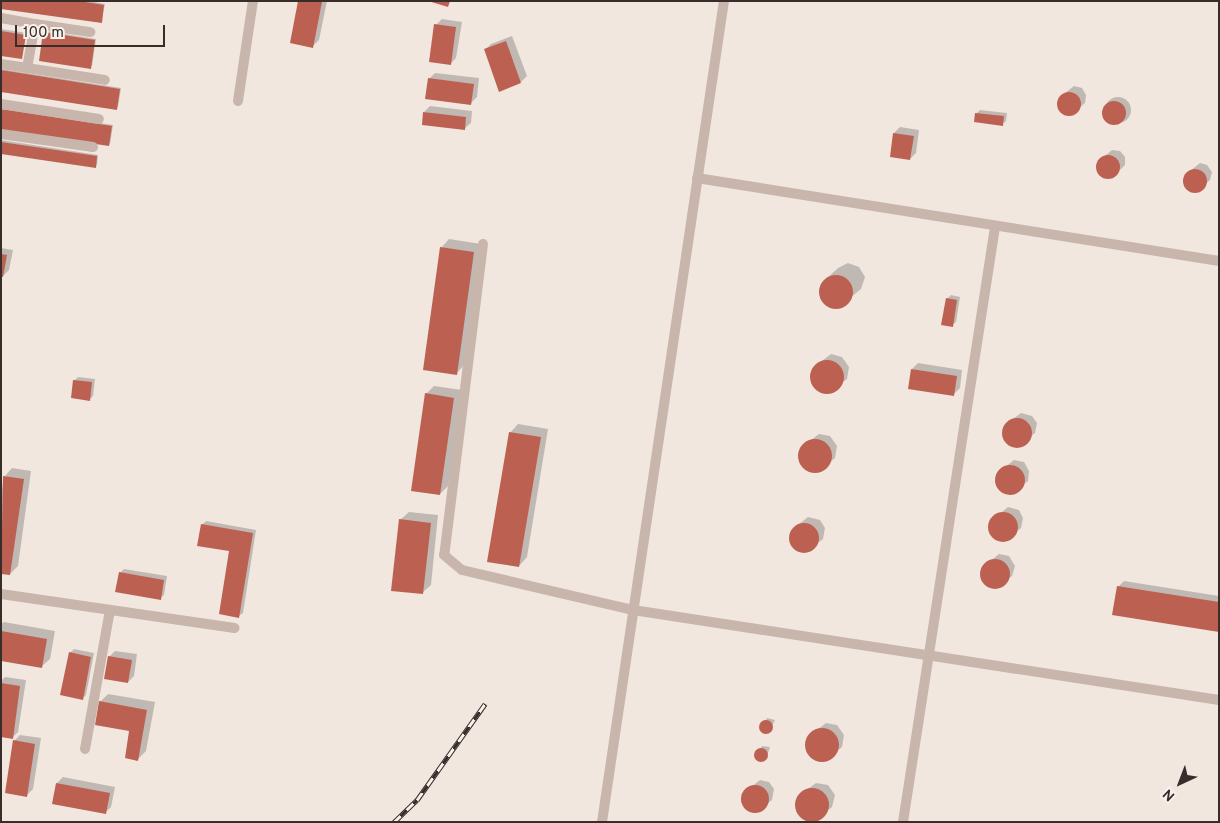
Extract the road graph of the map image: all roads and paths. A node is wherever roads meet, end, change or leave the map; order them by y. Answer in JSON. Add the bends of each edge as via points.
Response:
{"nodes":[{"id":1,"x":253,"y":1,"type":"edge"},
{"id":2,"x":724,"y":1,"type":"edge"},
{"id":3,"x":1,"y":18,"type":"edge"},
{"id":4,"x":35,"y":24,"type":"junction"},
{"id":5,"x":90,"y":32,"type":"dead end"},
{"id":6,"x":1,"y":64,"type":"edge"},
{"id":7,"x":27,"y":68,"type":"junction"},
{"id":8,"x":105,"y":80,"type":"dead end"},
{"id":9,"x":238,"y":101,"type":"dead end"},
{"id":10,"x":1,"y":104,"type":"edge"},
{"id":11,"x":99,"y":119,"type":"dead end"},
{"id":12,"x":1,"y":134,"type":"edge"},
{"id":13,"x":93,"y":147,"type":"dead end"},
{"id":14,"x":697,"y":178,"type":"junction"},
{"id":15,"x":995,"y":227,"type":"junction"},
{"id":16,"x":483,"y":244,"type":"dead end"},
{"id":17,"x":1219,"y":261,"type":"edge"},
{"id":18,"x":1,"y":594,"type":"edge"},
{"id":19,"x":110,"y":610,"type":"junction"},
{"id":20,"x":633,"y":610,"type":"junction"},
{"id":21,"x":234,"y":628,"type":"dead end"},
{"id":22,"x":929,"y":655,"type":"junction"},
{"id":23,"x":1219,"y":700,"type":"edge"},
{"id":24,"x":85,"y":749,"type":"dead end"},
{"id":25,"x":602,"y":822,"type":"edge"},
{"id":26,"x":903,"y":822,"type":"edge"}],
"edges":[{"from":1,"to":9,"type":"street"},
{"from":2,"to":14,"type":"street"},
{"from":3,"to":4,"type":"street"},
{"from":4,"to":5,"type":"street"},
{"from":4,"to":7,"type":"street"},
{"from":6,"to":7,"type":"street"},
{"from":7,"to":8,"type":"street"},
{"from":10,"to":11,"type":"street"},
{"from":12,"to":13,"type":"street"},
{"from":14,"to":15,"type":"street"},
{"from":14,"to":20,"type":"street"},
{"from":15,"to":17,"type":"street"},
{"from":15,"to":22,"type":"street"},
{"from":16,"to":20,"type":"street","via":[[444,556],[462,570]]},
{"from":18,"to":19,"type":"street"},
{"from":19,"to":21,"type":"street"},
{"from":19,"to":24,"type":"street"},
{"from":20,"to":22,"type":"street"},
{"from":20,"to":25,"type":"street"},
{"from":22,"to":23,"type":"street"},
{"from":22,"to":26,"type":"street"}]}
